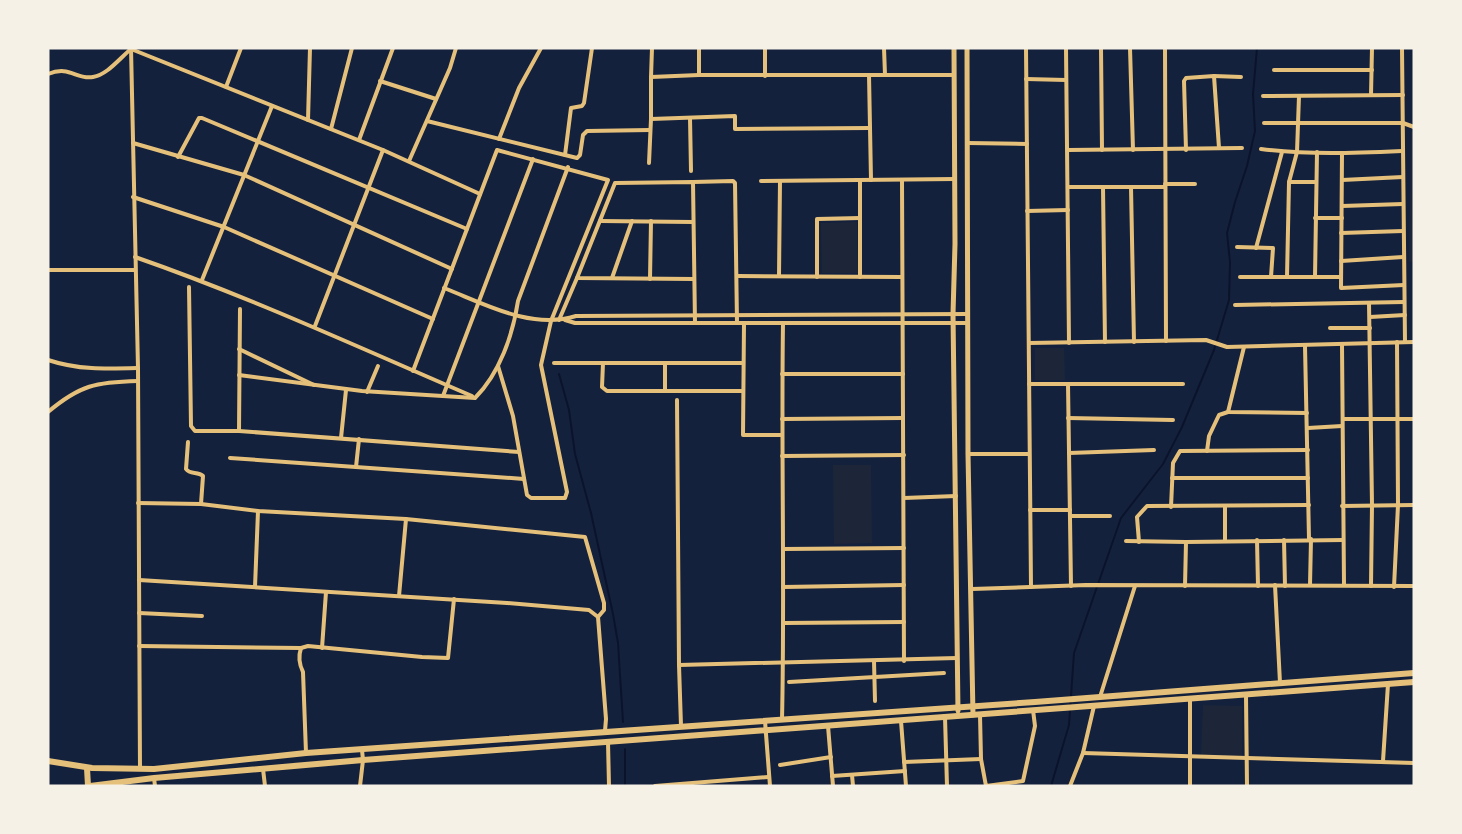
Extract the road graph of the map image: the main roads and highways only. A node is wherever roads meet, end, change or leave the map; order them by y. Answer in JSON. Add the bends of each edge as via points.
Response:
{"nodes":[{"id":1,"x":1414,"y":672,"type":"edge"},
{"id":2,"x":1414,"y":682,"type":"edge"},
{"id":3,"x":1096,"y":700,"type":"junction"},
{"id":4,"x":1035,"y":707,"type":"junction"},
{"id":5,"x":48,"y":761,"type":"edge"},
{"id":6,"x":87,"y":768,"type":"junction"},
{"id":7,"x":89,"y":786,"type":"edge"}],
"edges":[{"from":1,"to":3,"type":"main road"},
{"from":2,"to":3,"type":"main road","via":[[1246,696]]},
{"from":3,"to":4,"type":"main road"},
{"from":4,"to":6,"type":"main road","via":[[973,706],[681,726],[306,753],[140,770]]},
{"from":4,"to":7,"type":"main road","via":[[766,732],[263,768]]},
{"from":5,"to":6,"type":"main road"},
{"from":6,"to":7,"type":"main road"}]}
